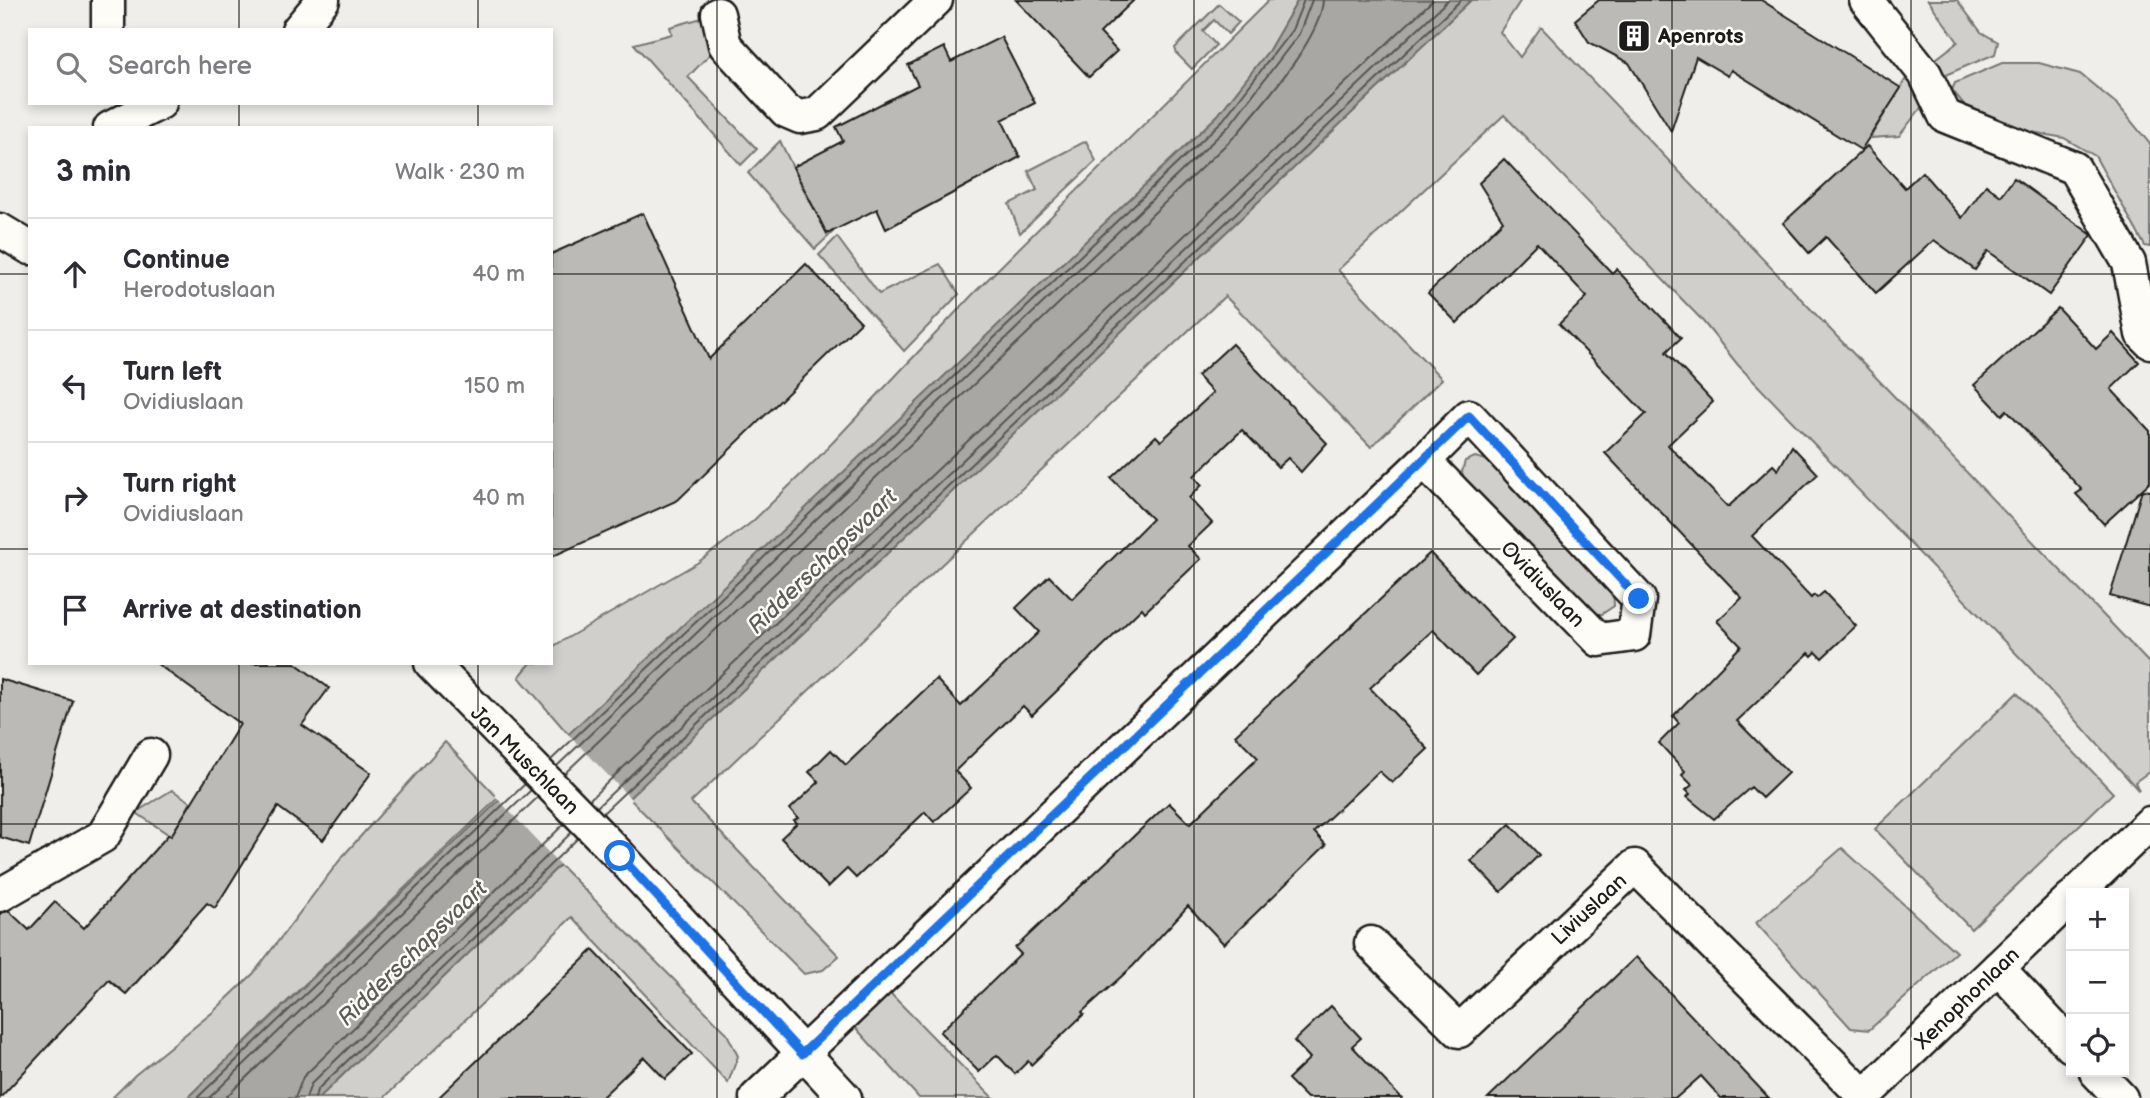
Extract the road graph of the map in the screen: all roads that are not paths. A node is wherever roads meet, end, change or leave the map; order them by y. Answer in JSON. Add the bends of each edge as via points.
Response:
{"nodes":[{"id":1,"x":108,"y":0,"type":"edge"},
{"id":2,"x":323,"y":0,"type":"edge"},
{"id":3,"x":936,"y":0,"type":"edge"},
{"id":4,"x":1866,"y":0,"type":"edge"},
{"id":5,"x":718,"y":14,"type":"dead end"},
{"id":6,"x":108,"y":28,"type":"edge"},
{"id":7,"x":300,"y":28,"type":"edge"},
{"id":8,"x":110,"y":105,"type":"edge"},
{"id":9,"x":156,"y":105,"type":"edge"},
{"id":10,"x":110,"y":126,"type":"edge"},
{"id":11,"x":114,"y":126,"type":"edge"},
{"id":12,"x":2150,"y":342,"type":"edge"},
{"id":13,"x":1424,"y":461,"type":"junction"},
{"id":14,"x":433,"y":665,"type":"edge"},
{"id":15,"x":151,"y":755,"type":"dead end"},
{"id":16,"x":2150,"y":823,"type":"edge"},
{"id":17,"x":2082,"y":888,"type":"edge"},
{"id":18,"x":0,"y":895,"type":"edge"},
{"id":19,"x":2066,"y":903,"type":"edge"},
{"id":20,"x":1371,"y":943,"type":"dead end"},
{"id":21,"x":1998,"y":968,"type":"junction"},
{"id":22,"x":2066,"y":1041,"type":"edge"},
{"id":23,"x":802,"y":1054,"type":"junction"},
{"id":24,"x":2101,"y":1077,"type":"edge"},
{"id":25,"x":1863,"y":1097,"type":"edge"},
{"id":26,"x":756,"y":1098,"type":"edge"},
{"id":27,"x":845,"y":1098,"type":"edge"},
{"id":28,"x":2121,"y":1098,"type":"edge"}],
"edges":[{"from":1,"to":6,"type":"street"},
{"from":2,"to":7,"type":"street"},
{"from":3,"to":5,"type":"street","via":[[817,114],[800,117],[786,111],[725,46]]},
{"from":4,"to":12,"type":"street","via":[[1925,74],[1945,116],[2074,168],[2129,263],[2142,334]]},
{"from":8,"to":10,"type":"street"},
{"from":9,"to":11,"type":"street"},
{"from":13,"to":13,"type":"street","name":"Ovidiuslaan","via":[[1599,640],[1634,635],[1639,599],[1469,416]]},
{"from":13,"to":23,"type":"street","name":"Ovidiuslaan"},
{"from":14,"to":23,"type":"street","name":"Jan Muschlaan","via":[[620,856]]},
{"from":15,"to":18,"type":"street","via":[[103,836]]},
{"from":16,"to":17,"type":"street"},
{"from":19,"to":21,"type":"street","name":"Xenophonlaan"},
{"from":20,"to":25,"type":"street","name":"Liviuslaan","via":[[1459,1031],[1635,866]]},
{"from":21,"to":22,"type":"street"},
{"from":21,"to":25,"type":"street","name":"Xenophonlaan"},
{"from":23,"to":26,"type":"street","name":"Ovidiuslaan"},
{"from":23,"to":27,"type":"street","name":"Jan Muschlaan"},
{"from":24,"to":28,"type":"street"}]}
